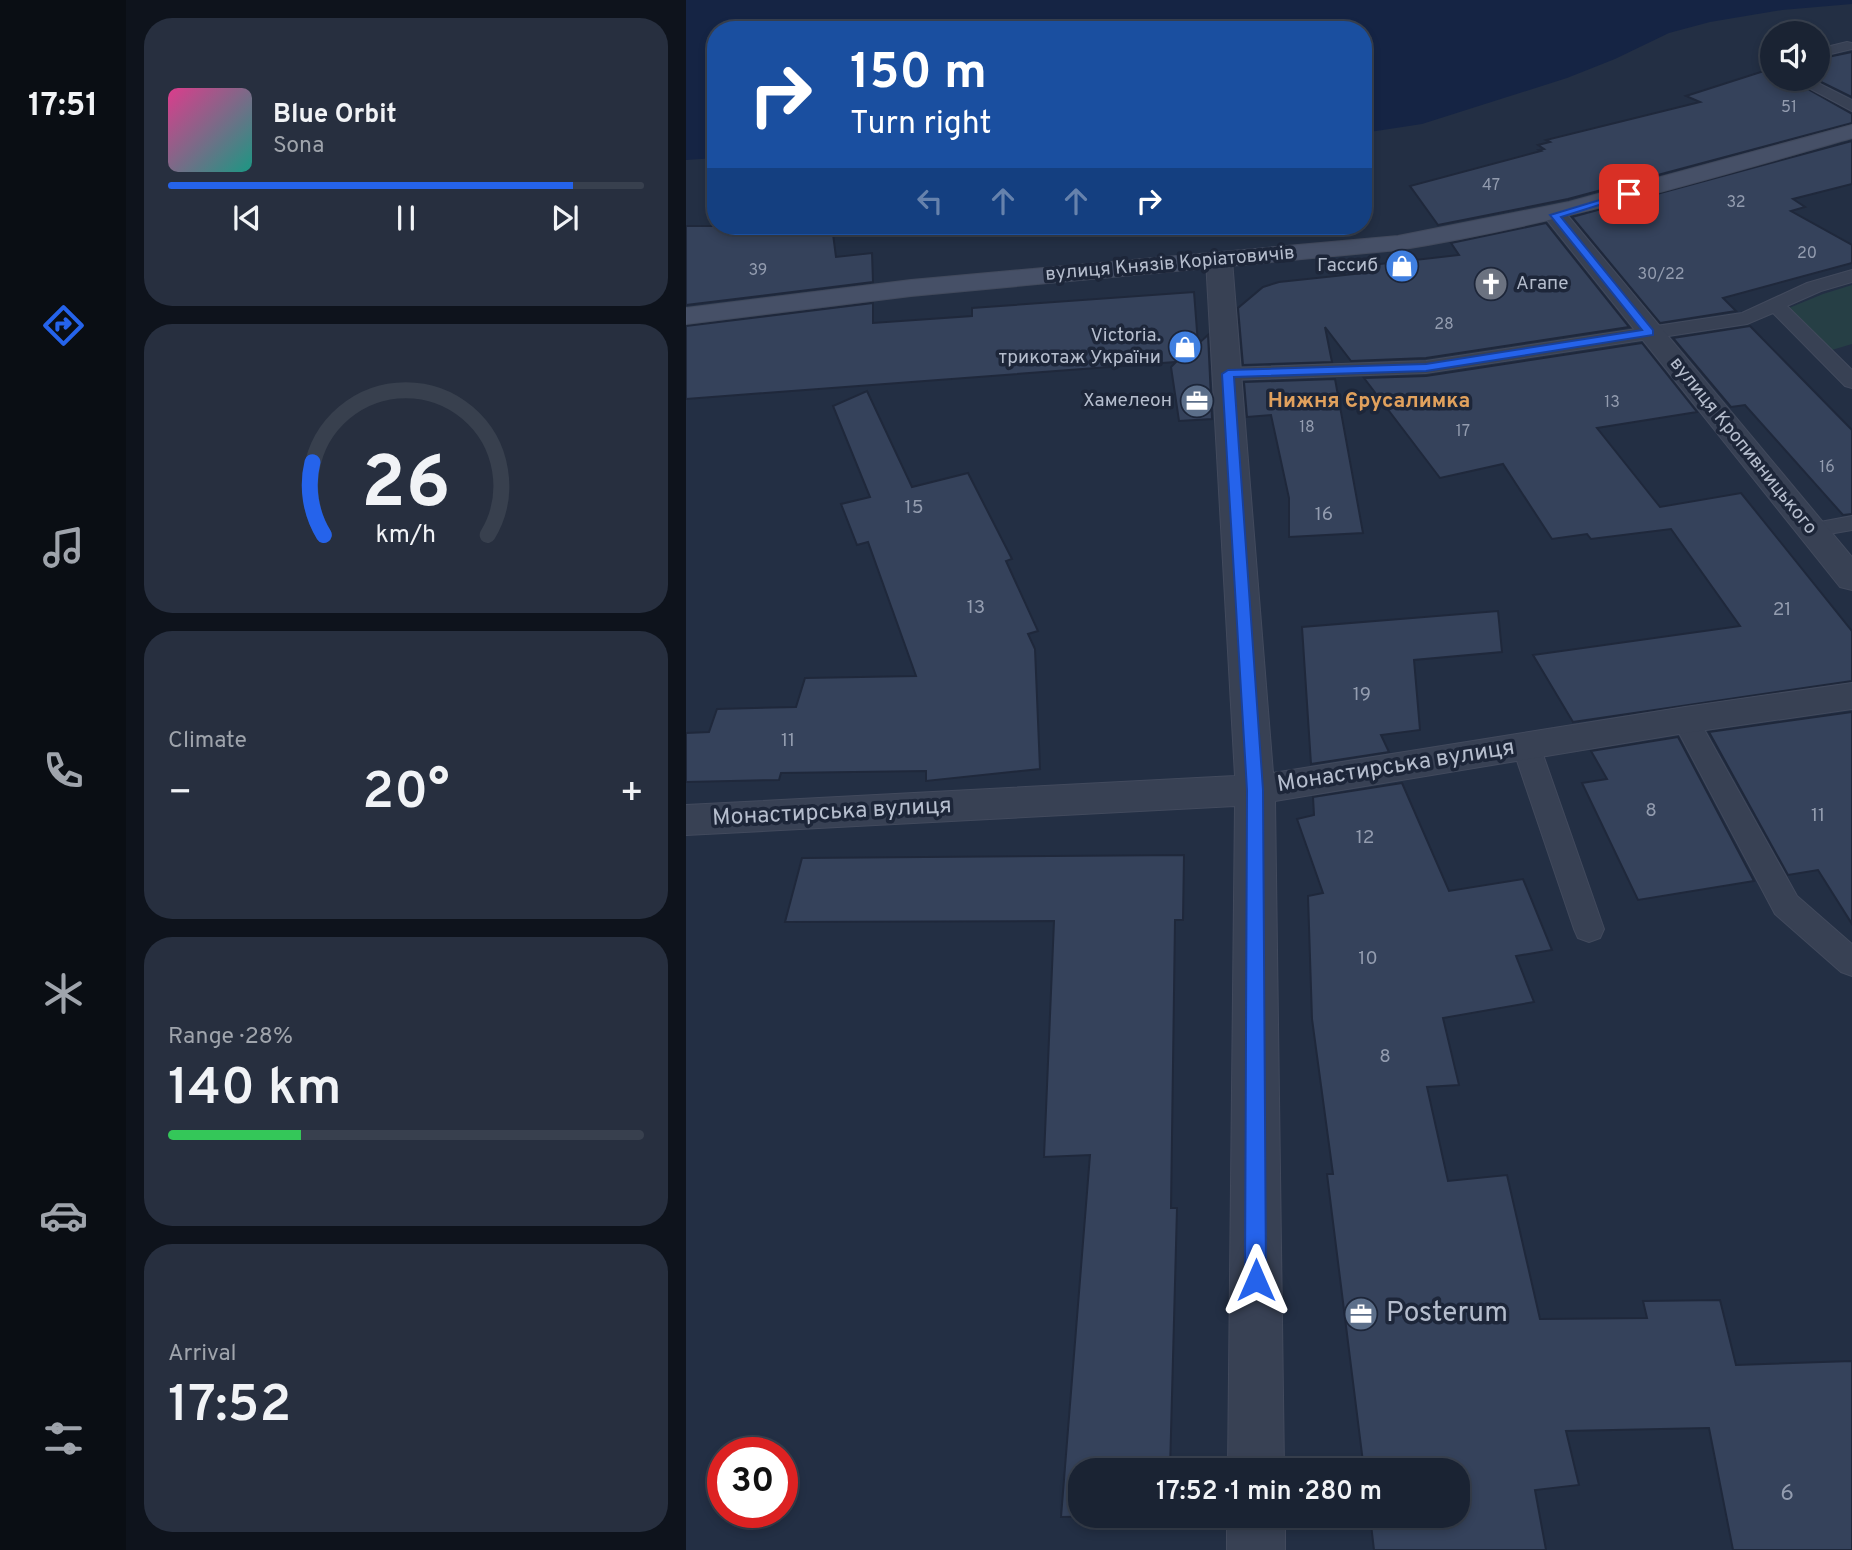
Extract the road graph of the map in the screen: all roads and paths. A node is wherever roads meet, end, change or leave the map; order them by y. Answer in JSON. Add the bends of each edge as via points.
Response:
{"nodes":[{"id":1,"x":1847,"y":46,"type":"dead end"},
{"id":2,"x":1830,"y":50,"type":"edge"},
{"id":3,"x":1823,"y":91,"type":"edge"},
{"id":4,"x":1852,"y":106,"type":"edge"},
{"id":5,"x":1852,"y":131,"type":"edge"},
{"id":6,"x":1555,"y":215,"type":"junction"},
{"id":7,"x":1219,"y":260,"type":"junction"},
{"id":8,"x":1852,"y":276,"type":"edge"},
{"id":9,"x":1775,"y":305,"type":"junction"},
{"id":10,"x":686,"y":316,"type":"edge"},
{"id":11,"x":1649,"y":332,"type":"junction"},
{"id":12,"x":1228,"y":374,"type":"junction"},
{"id":13,"x":1852,"y":382,"type":"edge"},
{"id":14,"x":1852,"y":523,"type":"edge"},
{"id":15,"x":1812,"y":530,"type":"junction"},
{"id":16,"x":1852,"y":579,"type":"edge"},
{"id":17,"x":1852,"y":696,"type":"edge"},
{"id":18,"x":1685,"y":720,"type":"junction"},
{"id":19,"x":1526,"y":746,"type":"junction"},
{"id":20,"x":1255,"y":790,"type":"junction"},
{"id":21,"x":686,"y":820,"type":"edge"},
{"id":22,"x":1589,"y":929,"type":"dead end"},
{"id":23,"x":1852,"y":963,"type":"edge"},
{"id":24,"x":1256,"y":1458,"type":"edge"},
{"id":25,"x":1256,"y":1528,"type":"edge"},
{"id":26,"x":1256,"y":1550,"type":"edge"}],
"edges":[{"from":1,"to":2,"type":"lane"},
{"from":3,"to":4,"type":"lane"},
{"from":5,"to":6,"type":"street","name":"вулиця Князів Коріатовичів"},
{"from":6,"to":7,"type":"street","name":"вулиця Князів Коріатовичів","via":[[1468,234]]},
{"from":6,"to":11,"type":"street","name":"вулиця Кропивницького"},
{"from":7,"to":10,"type":"street","name":"вулиця Князів Коріатовичів","via":[[911,288]]},
{"from":7,"to":12,"type":"street"},
{"from":8,"to":9,"type":"lane"},
{"from":9,"to":11,"type":"lane","via":[[1747,318]]},
{"from":9,"to":13,"type":"lane"},
{"from":11,"to":12,"type":"lane","via":[[1426,368]]},
{"from":11,"to":15,"type":"street","name":"вулиця Кропивницького"},
{"from":12,"to":20,"type":"street"},
{"from":14,"to":15,"type":"lane"},
{"from":15,"to":16,"type":"street","name":"вулиця Кропивницького"},
{"from":17,"to":18,"type":"street","name":"Монастирська вулиця"},
{"from":18,"to":19,"type":"street","name":"Монастирська вулиця"},
{"from":18,"to":23,"type":"lane","via":[[1786,905]]},
{"from":19,"to":20,"type":"street","name":"Монастирська вулиця"},
{"from":19,"to":22,"type":"lane"},
{"from":20,"to":21,"type":"street","name":"Монастирська вулиця"},
{"from":20,"to":24,"type":"street"},
{"from":25,"to":26,"type":"street"}]}
